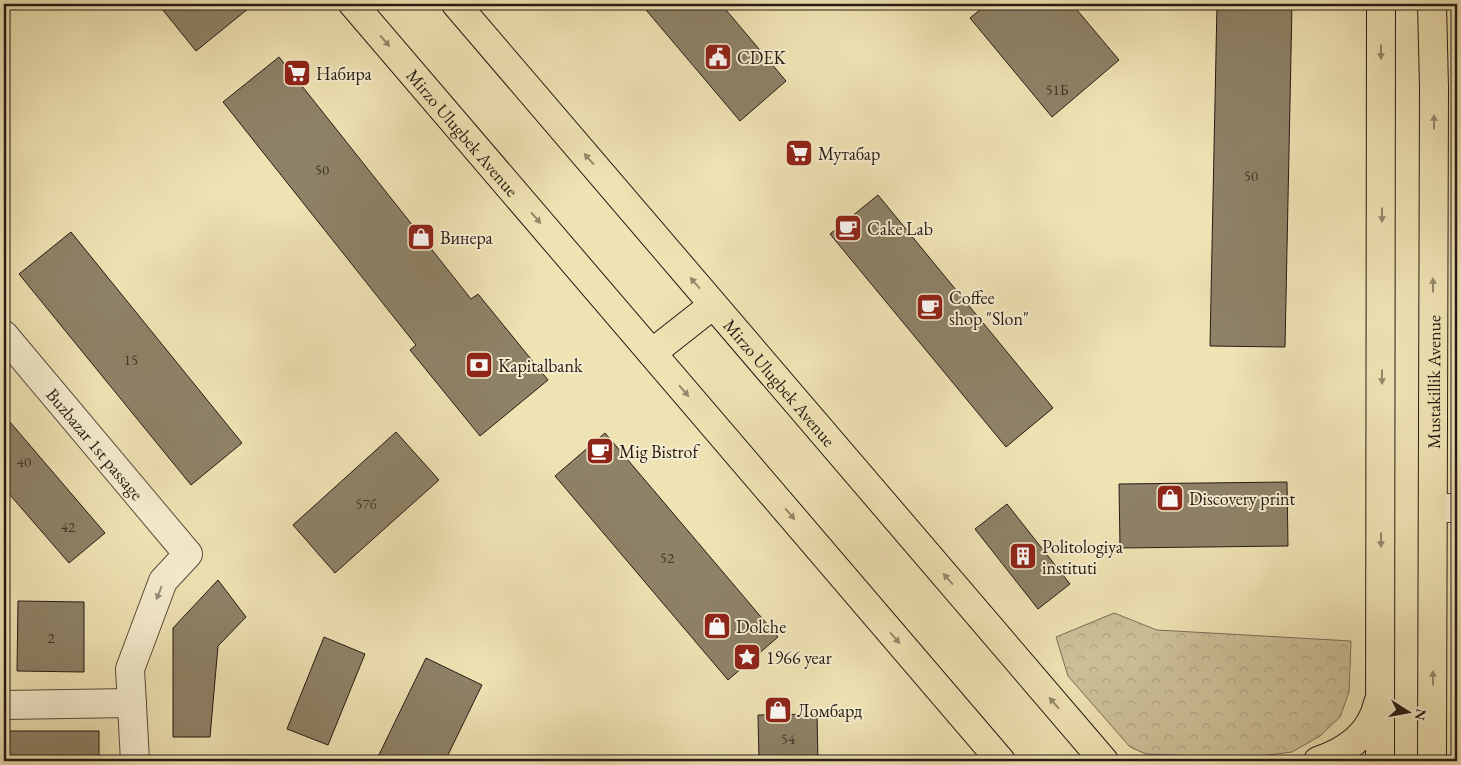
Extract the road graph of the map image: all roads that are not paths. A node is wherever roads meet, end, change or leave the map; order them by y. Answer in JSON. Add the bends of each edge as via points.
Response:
{"nodes":[{"id":1,"x":353,"y":4,"type":"edge"},
{"id":2,"x":456,"y":4,"type":"edge"},
{"id":3,"x":1381,"y":4,"type":"edge"},
{"id":4,"x":1432,"y":4,"type":"edge"},
{"id":5,"x":714,"y":305,"type":"junction"},
{"id":6,"x":4,"y":335,"type":"edge"},
{"id":7,"x":652,"y":354,"type":"junction"},
{"id":8,"x":1445,"y":508,"type":"edge"},
{"id":9,"x":1380,"y":689,"type":"junction"},
{"id":10,"x":132,"y":704,"type":"junction"},
{"id":11,"x":4,"y":705,"type":"edge"},
{"id":12,"x":1085,"y":740,"type":"junction"},
{"id":13,"x":135,"y":761,"type":"edge"},
{"id":14,"x":1001,"y":761,"type":"edge"},
{"id":15,"x":1104,"y":761,"type":"edge"},
{"id":16,"x":1124,"y":761,"type":"edge"},
{"id":17,"x":1318,"y":761,"type":"edge"},
{"id":18,"x":1380,"y":761,"type":"edge"},
{"id":19,"x":1432,"y":761,"type":"edge"}],
"edges":[{"from":1,"to":7,"type":"main road","name":"Mirzo Ulugbek Avenue","one_way":true},
{"from":5,"to":2,"type":"main road","name":"Mirzo Ulugbek Avenue","one_way":true},
{"from":3,"to":9,"type":"main road","one_way":true},
{"from":8,"to":4,"type":"main road","name":"Mustakillik Avenue","one_way":true},
{"from":5,"to":7,"type":"main road"},
{"from":12,"to":5,"type":"main road","name":"Mirzo Ulugbek Avenue","one_way":true},
{"from":6,"to":10,"type":"street","name":"Buzbazar 1st passage","one_way":true,"via":[[188,554],[163,581],[130,668]]},
{"from":7,"to":14,"type":"main road","name":"Mirzo Ulugbek Avenue","one_way":true},
{"from":19,"to":8,"type":"main road","name":"Mustakillik Avenue","one_way":true},
{"from":9,"to":17,"type":"main road","via":[[1368,728],[1356,742]]},
{"from":9,"to":18,"type":"main road"},
{"from":10,"to":11,"type":"street"},
{"from":10,"to":13,"type":"street"},
{"from":12,"to":15,"type":"main road","name":"Mirzo Ulugbek Avenue"},
{"from":12,"to":16,"type":"main road"}]}
